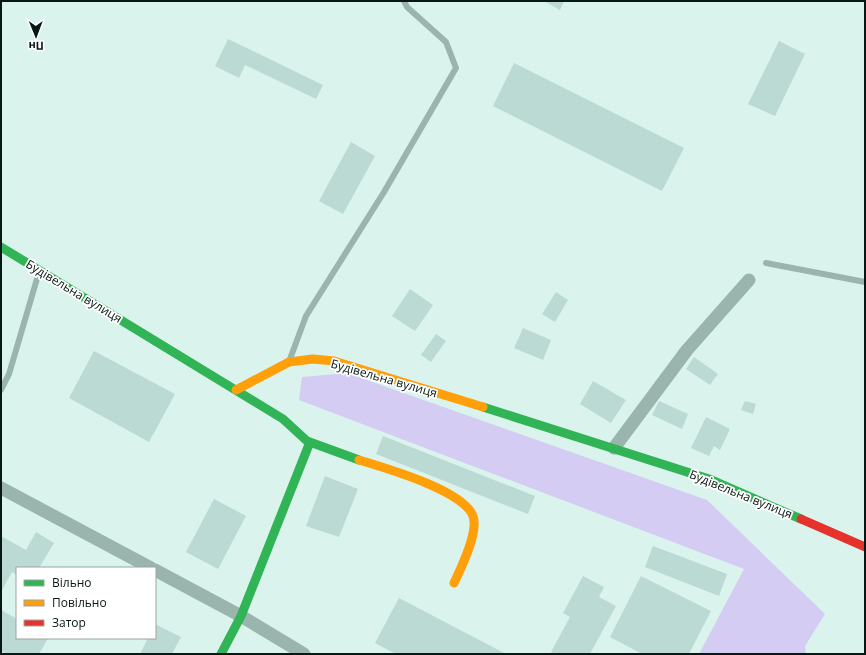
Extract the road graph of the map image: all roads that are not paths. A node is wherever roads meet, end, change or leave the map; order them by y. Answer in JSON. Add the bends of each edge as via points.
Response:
{"nodes":[{"id":1,"x":404,"y":1,"type":"edge"},
{"id":2,"x":1,"y":247,"type":"edge"},
{"id":3,"x":766,"y":263,"type":"dead end"},
{"id":4,"x":40,"y":270,"type":"junction"},
{"id":5,"x":749,"y":280,"type":"dead end"},
{"id":6,"x":865,"y":282,"type":"edge"},
{"id":7,"x":289,"y":362,"type":"junction"},
{"id":8,"x":1,"y":390,"type":"edge"},
{"id":9,"x":236,"y":390,"type":"junction"},
{"id":10,"x":310,"y":442,"type":"junction"},
{"id":11,"x":614,"y":448,"type":"junction"},
{"id":12,"x":1,"y":488,"type":"edge"},
{"id":13,"x":865,"y":547,"type":"edge"},
{"id":14,"x":149,"y":567,"type":"edge"},
{"id":15,"x":156,"y":571,"type":"edge"},
{"id":16,"x":454,"y":583,"type":"dead end"},
{"id":17,"x":241,"y":616,"type":"junction"},
{"id":18,"x":221,"y":654,"type":"edge"},
{"id":19,"x":304,"y":654,"type":"edge"}],
"edges":[{"from":1,"to":7,"type":"lane","via":[[407,7],[446,42],[456,68],[384,192],[306,316]]},
{"from":2,"to":4,"type":"street","name":"Будівельна вулиця"},
{"from":3,"to":6,"type":"lane"},
{"from":4,"to":8,"type":"lane","via":[[9,374]]},
{"from":4,"to":9,"type":"street","name":"Будівельна вулиця"},
{"from":5,"to":11,"type":"street","via":[[687,350]]},
{"from":7,"to":9,"type":"street","name":"Будівельна вулиця"},
{"from":7,"to":11,"type":"street","name":"Будівельна вулиця","via":[[313,359],[334,361]]},
{"from":9,"to":10,"type":"street","via":[[283,419]]},
{"from":10,"to":16,"type":"street","via":[[451,494],[468,507],[473,516],[473,528]]},
{"from":10,"to":17,"type":"street"},
{"from":11,"to":13,"type":"street","name":"Будівельна вулиця","via":[[709,479]]},
{"from":12,"to":14,"type":"street"},
{"from":15,"to":17,"type":"street"},
{"from":17,"to":18,"type":"street"},
{"from":17,"to":19,"type":"street"}]}
